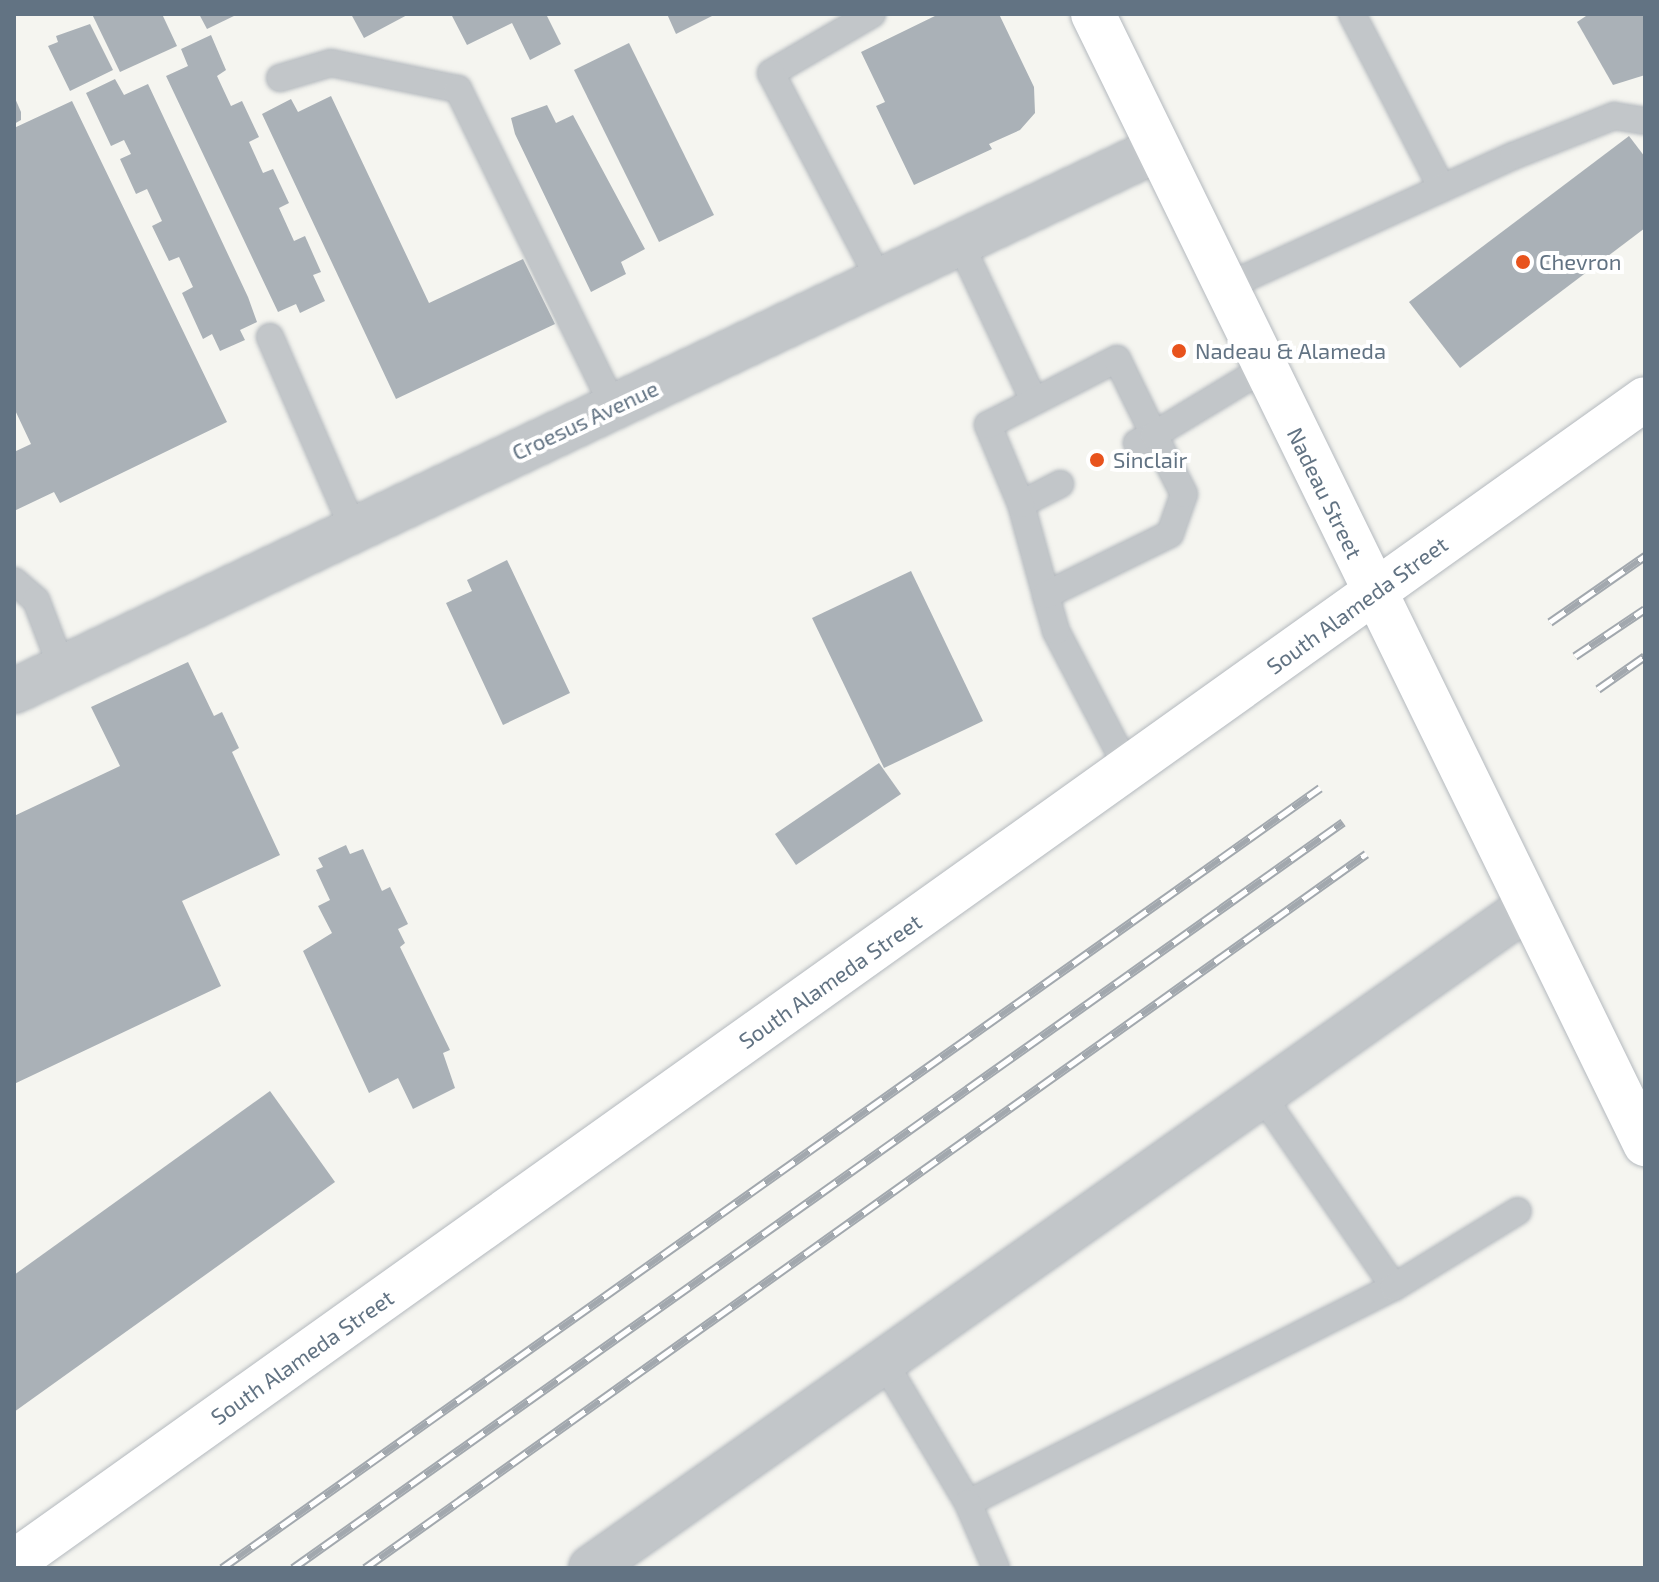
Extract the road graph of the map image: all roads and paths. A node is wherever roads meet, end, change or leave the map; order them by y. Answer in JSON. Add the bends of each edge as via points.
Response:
{"nodes":[{"id":1,"x":872,"y":14,"type":"edge"},
{"id":2,"x":1093,"y":14,"type":"edge"},
{"id":3,"x":1352,"y":14,"type":"edge"},
{"id":4,"x":280,"y":78,"type":"dead end"},
{"id":5,"x":1645,"y":121,"type":"edge"},
{"id":6,"x":1156,"y":150,"type":"junction"},
{"id":7,"x":1442,"y":188,"type":"junction"},
{"id":8,"x":960,"y":243,"type":"junction"},
{"id":9,"x":880,"y":281,"type":"junction"},
{"id":10,"x":1223,"y":288,"type":"junction"},
{"id":11,"x":270,"y":337,"type":"dead end"},
{"id":12,"x":1263,"y":369,"type":"junction"},
{"id":13,"x":1645,"y":399,"type":"edge"},
{"id":14,"x":1034,"y":401,"type":"junction"},
{"id":15,"x":614,"y":407,"type":"junction"},
{"id":16,"x":1146,"y":439,"type":"junction"},
{"id":17,"x":1060,"y":484,"type":"dead end"},
{"id":18,"x":1021,"y":504,"type":"junction"},
{"id":19,"x":354,"y":530,"type":"junction"},
{"id":20,"x":14,"y":581,"type":"edge"},
{"id":21,"x":1374,"y":593,"type":"junction"},
{"id":22,"x":1046,"y":595,"type":"junction"},
{"id":23,"x":62,"y":668,"type":"junction"},
{"id":24,"x":14,"y":691,"type":"edge"},
{"id":25,"x":1128,"y":769,"type":"junction"},
{"id":26,"x":1529,"y":906,"type":"junction"},
{"id":27,"x":1261,"y":1094,"type":"junction"},
{"id":28,"x":1645,"y":1144,"type":"edge"},
{"id":29,"x":1518,"y":1211,"type":"dead end"},
{"id":30,"x":1394,"y":1287,"type":"junction"},
{"id":31,"x":884,"y":1362,"type":"junction"},
{"id":32,"x":968,"y":1503,"type":"junction"},
{"id":33,"x":14,"y":1562,"type":"edge"},
{"id":34,"x":591,"y":1568,"type":"edge"},
{"id":35,"x":996,"y":1568,"type":"edge"}],
"edges":[{"from":1,"to":9,"type":"lane","via":[[771,73]]},
{"from":2,"to":6,"type":"main road","name":"Nadeau Street"},
{"from":3,"to":7,"type":"lane"},
{"from":4,"to":15,"type":"lane","via":[[331,63],[458,89]]},
{"from":5,"to":7,"type":"lane","via":[[1614,116]]},
{"from":6,"to":8,"type":"street","name":"Croesus Avenue"},
{"from":6,"to":10,"type":"main road","name":"Nadeau Street"},
{"from":7,"to":10,"type":"lane"},
{"from":8,"to":9,"type":"street","name":"Croesus Avenue"},
{"from":8,"to":14,"type":"lane"},
{"from":9,"to":15,"type":"street","name":"Croesus Avenue"},
{"from":10,"to":12,"type":"main road","name":"Nadeau Street"},
{"from":11,"to":19,"type":"lane"},
{"from":12,"to":16,"type":"lane"},
{"from":12,"to":21,"type":"main road","name":"Nadeau Street"},
{"from":13,"to":21,"type":"main road","name":"South Alameda Street"},
{"from":14,"to":16,"type":"lane","via":[[1117,359]]},
{"from":14,"to":18,"type":"lane","via":[[988,425]]},
{"from":15,"to":19,"type":"street","name":"Croesus Avenue"},
{"from":16,"to":22,"type":"lane","via":[[1184,494],[1170,534]]},
{"from":17,"to":18,"type":"lane"},
{"from":18,"to":22,"type":"lane"},
{"from":19,"to":23,"type":"street","name":"Croesus Avenue"},
{"from":20,"to":23,"type":"lane","via":[[36,600]]},
{"from":21,"to":25,"type":"main road","name":"South Alameda Street"},
{"from":21,"to":26,"type":"main road","name":"Nadeau Street"},
{"from":22,"to":25,"type":"lane","via":[[1056,631]]},
{"from":23,"to":24,"type":"street","name":"Croesus Avenue"},
{"from":25,"to":33,"type":"main road","name":"South Alameda Street"},
{"from":26,"to":27,"type":"street"},
{"from":26,"to":28,"type":"main road","name":"Nadeau Street"},
{"from":27,"to":30,"type":"lane"},
{"from":27,"to":31,"type":"street"},
{"from":29,"to":30,"type":"lane"},
{"from":30,"to":32,"type":"lane"},
{"from":31,"to":32,"type":"lane"},
{"from":31,"to":34,"type":"street"},
{"from":32,"to":35,"type":"lane"}]}
